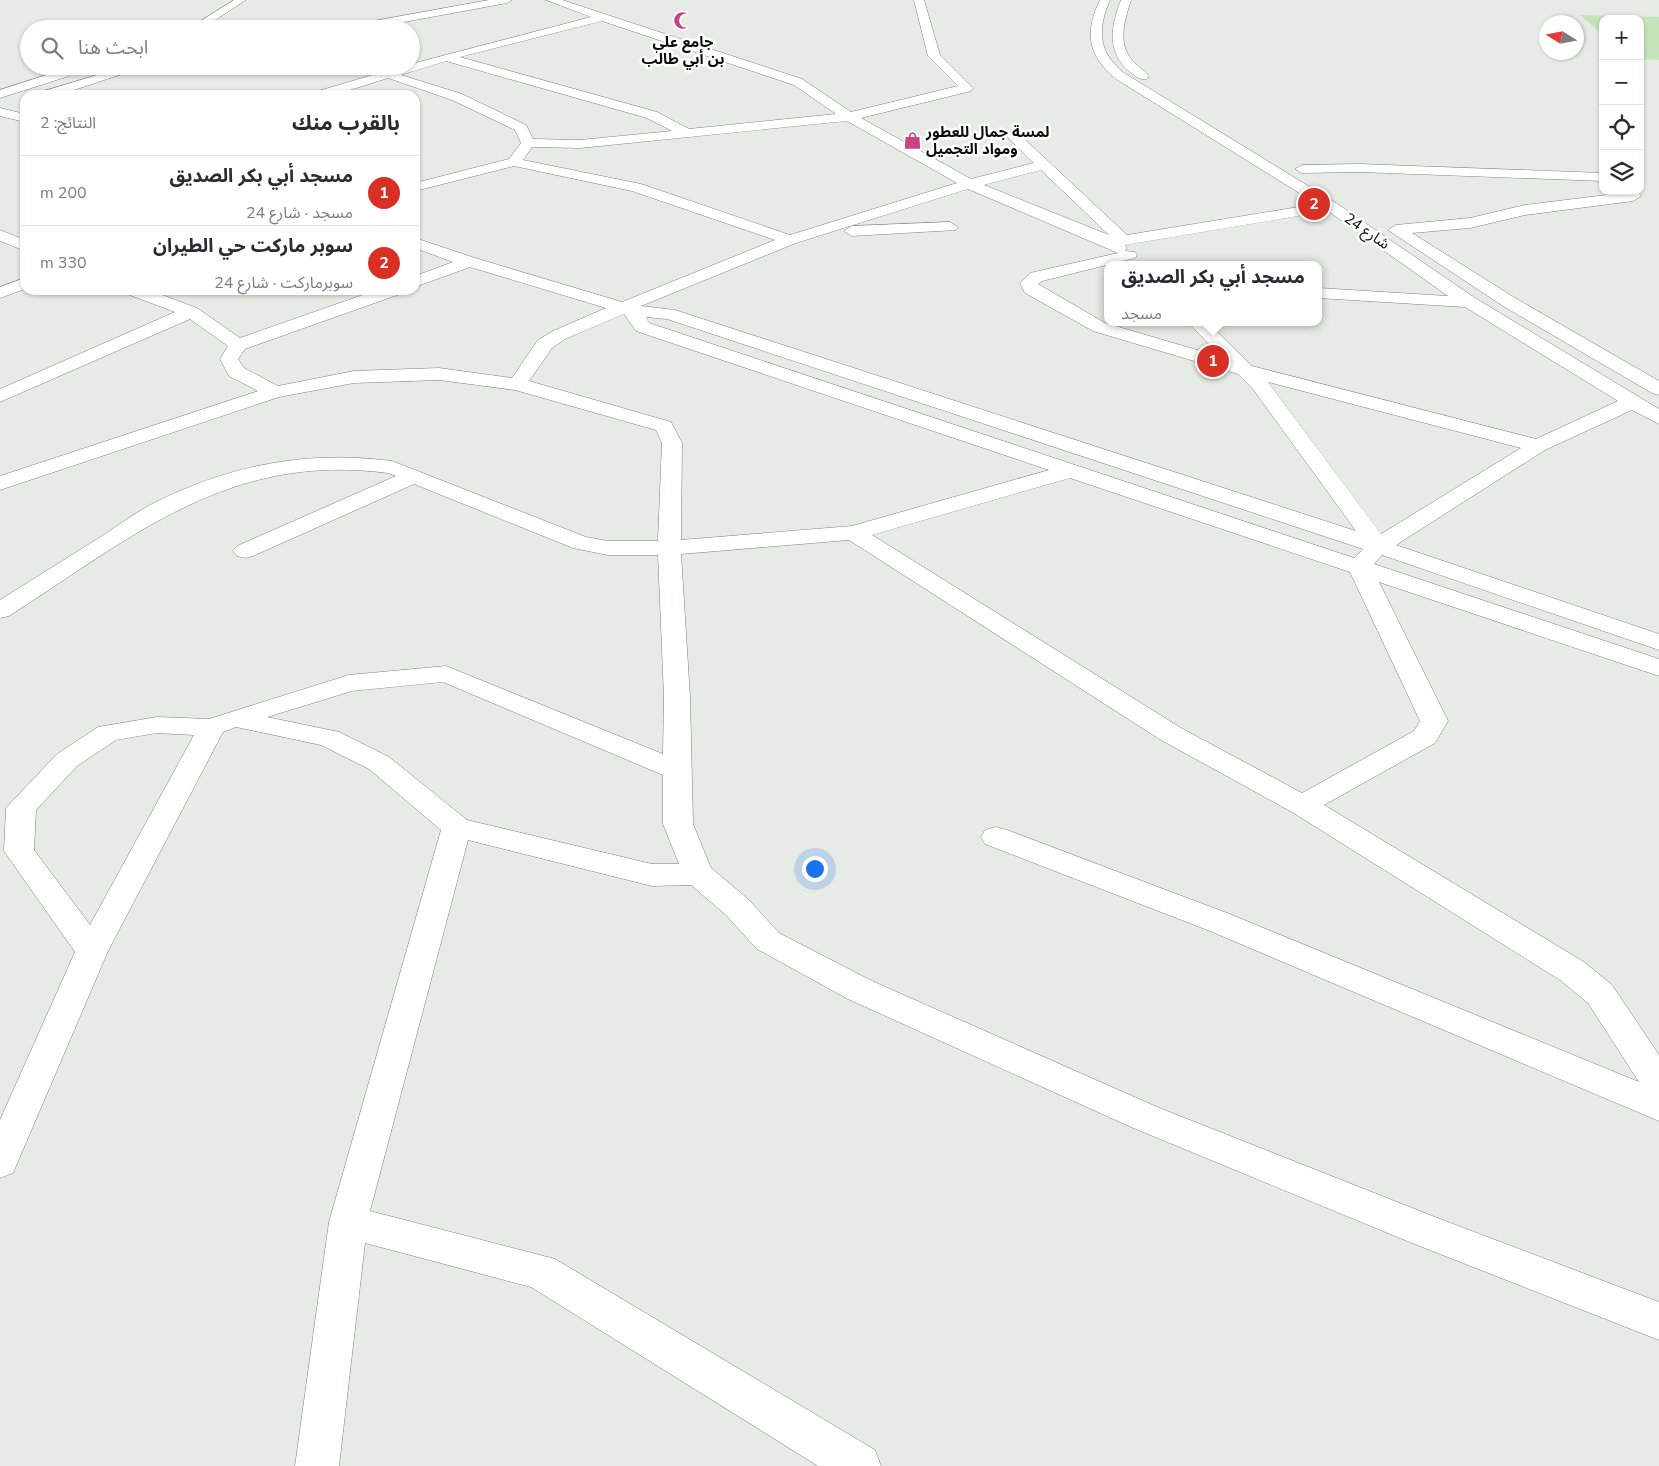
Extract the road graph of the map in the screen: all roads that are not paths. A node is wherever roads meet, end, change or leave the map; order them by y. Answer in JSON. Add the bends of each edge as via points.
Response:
{"nodes":[{"id":1,"x":241,"y":0,"type":"edge"},
{"id":2,"x":506,"y":0,"type":"edge"},
{"id":3,"x":551,"y":0,"type":"edge"},
{"id":4,"x":920,"y":0,"type":"edge"},
{"id":5,"x":1105,"y":0,"type":"edge"},
{"id":6,"x":1126,"y":0,"type":"edge"},
{"id":7,"x":603,"y":17,"type":"junction"},
{"id":8,"x":208,"y":20,"type":"edge"},
{"id":9,"x":396,"y":20,"type":"edge"},
{"id":10,"x":447,"y":57,"type":"junction"},
{"id":11,"x":420,"y":66,"type":"edge"},
{"id":12,"x":61,"y":75,"type":"edge"},
{"id":13,"x":111,"y":75,"type":"edge"},
{"id":14,"x":390,"y":75,"type":"joint"},
{"id":15,"x":62,"y":90,"type":"edge"},
{"id":16,"x":338,"y":90,"type":"edge"},
{"id":17,"x":0,"y":94,"type":"edge"},
{"id":18,"x":17,"y":104,"type":"dead end"},
{"id":19,"x":0,"y":110,"type":"edge"},
{"id":20,"x":20,"y":116,"type":"edge"},
{"id":21,"x":849,"y":117,"type":"junction"},
{"id":22,"x":685,"y":132,"type":"junction"},
{"id":23,"x":1012,"y":135,"type":"dead end"},
{"id":24,"x":528,"y":143,"type":"junction"},
{"id":25,"x":1268,"y":149,"type":"dead end"},
{"id":26,"x":1285,"y":159,"type":"dead end"},
{"id":27,"x":514,"y":162,"type":"junction"},
{"id":28,"x":1044,"y":165,"type":"junction"},
{"id":29,"x":1302,"y":169,"type":"junction"},
{"id":30,"x":1599,"y":177,"type":"edge"},
{"id":31,"x":969,"y":184,"type":"junction"},
{"id":32,"x":420,"y":186,"type":"edge"},
{"id":33,"x":1632,"y":195,"type":"edge"},
{"id":34,"x":1356,"y":204,"type":"dead end"},
{"id":35,"x":1331,"y":206,"type":"junction"},
{"id":36,"x":1379,"y":220,"type":"dead end"},
{"id":37,"x":950,"y":227,"type":"dead end"},
{"id":38,"x":1396,"y":230,"type":"junction"},
{"id":39,"x":815,"y":232,"type":"junction"},
{"id":40,"x":0,"y":235,"type":"edge"},
{"id":41,"x":790,"y":240,"type":"junction"},
{"id":42,"x":20,"y":244,"type":"edge"},
{"id":43,"x":420,"y":245,"type":"edge"},
{"id":44,"x":1126,"y":250,"type":"edge"},
{"id":45,"x":469,"y":262,"type":"junction"},
{"id":46,"x":420,"y":280,"type":"edge"},
{"id":47,"x":20,"y":285,"type":"edge"},
{"id":48,"x":0,"y":293,"type":"edge"},
{"id":49,"x":1322,"y":293,"type":"edge"},
{"id":50,"x":146,"y":295,"type":"edge"},
{"id":51,"x":380,"y":295,"type":"edge"},
{"id":52,"x":1469,"y":302,"type":"junction"},
{"id":53,"x":628,"y":309,"type":"junction"},
{"id":54,"x":191,"y":312,"type":"junction"},
{"id":55,"x":1201,"y":326,"type":"edge"},
{"id":56,"x":238,"y":345,"type":"junction"},
{"id":57,"x":1245,"y":370,"type":"junction"},
{"id":58,"x":517,"y":384,"type":"junction"},
{"id":59,"x":1659,"y":389,"type":"edge"},
{"id":60,"x":275,"y":392,"type":"junction"},
{"id":61,"x":0,"y":396,"type":"edge"},
{"id":62,"x":1632,"y":402,"type":"junction"},
{"id":63,"x":1659,"y":418,"type":"edge"},
{"id":64,"x":1538,"y":446,"type":"junction"},
{"id":65,"x":1074,"y":470,"type":"junction"},
{"id":66,"x":414,"y":476,"type":"junction"},
{"id":67,"x":0,"y":483,"type":"edge"},
{"id":68,"x":853,"y":533,"type":"junction"},
{"id":69,"x":1378,"y":546,"type":"junction"},
{"id":70,"x":669,"y":548,"type":"junction"},
{"id":71,"x":245,"y":551,"type":"dead end"},
{"id":72,"x":1359,"y":566,"type":"junction"},
{"id":73,"x":0,"y":611,"type":"edge"},
{"id":74,"x":1659,"y":642,"type":"edge"},
{"id":75,"x":1659,"y":668,"type":"edge"},
{"id":76,"x":223,"y":722,"type":"junction"},
{"id":77,"x":676,"y":770,"type":"junction"},
{"id":78,"x":1302,"y":805,"type":"junction"},
{"id":79,"x":458,"y":826,"type":"junction"},
{"id":80,"x":996,"y":837,"type":"dead end"},
{"id":81,"x":698,"y":874,"type":"junction"},
{"id":82,"x":92,"y":951,"type":"junction"},
{"id":83,"x":1659,"y":1084,"type":"edge"},
{"id":84,"x":1659,"y":1106,"type":"edge"},
{"id":85,"x":0,"y":1162,"type":"edge"},
{"id":86,"x":348,"y":1222,"type":"junction"},
{"id":87,"x":1659,"y":1320,"type":"edge"},
{"id":88,"x":317,"y":1466,"type":"edge"},
{"id":89,"x":859,"y":1466,"type":"edge"}],
"edges":[{"from":1,"to":8,"type":"street"},
{"from":2,"to":9,"type":"street"},
{"from":3,"to":7,"type":"street"},
{"from":4,"to":21,"type":"street","via":[[934,56],[967,88]]},
{"from":5,"to":35,"type":"street","name":"شارع 24","via":[[1100,10],[1097,42],[1101,56],[1109,66],[1135,87]]},
{"from":6,"to":25,"type":"street","via":[[1116,29],[1121,54],[1127,62],[1174,95]]},
{"from":7,"to":10,"type":"street"},
{"from":7,"to":21,"type":"street","via":[[798,82]]},
{"from":10,"to":11,"type":"street"},
{"from":10,"to":22,"type":"street","via":[[652,115]]},
{"from":12,"to":17,"type":"street"},
{"from":13,"to":15,"type":"street"},
{"from":14,"to":16,"type":"street"},
{"from":14,"to":24,"type":"street","via":[[457,97],[521,128]]},
{"from":18,"to":19,"type":"street"},
{"from":19,"to":20,"type":"street"},
{"from":21,"to":22,"type":"street"},
{"from":21,"to":31,"type":"street"},
{"from":22,"to":24,"type":"street","via":[[580,144]]},
{"from":23,"to":28,"type":"street"},
{"from":24,"to":27,"type":"street"},
{"from":26,"to":29,"type":"street","name":"شارع 24"},
{"from":27,"to":32,"type":"street"},
{"from":27,"to":41,"type":"street","via":[[636,187]]},
{"from":28,"to":31,"type":"street"},
{"from":28,"to":44,"type":"street"},
{"from":29,"to":30,"type":"street","via":[[1360,168]]},
{"from":29,"to":34,"type":"street","name":"شارع 24"},
{"from":31,"to":39,"type":"street"},
{"from":31,"to":44,"type":"street"},
{"from":33,"to":38,"type":"street","via":[[1526,210],[1470,223]]},
{"from":35,"to":44,"type":"street"},
{"from":35,"to":52,"type":"street","name":"شارع 24"},
{"from":36,"to":38,"type":"street","name":"شارع 24"},
{"from":37,"to":39,"type":"street"},
{"from":38,"to":59,"type":"street","name":"شارع 24","via":[[1509,302]]},
{"from":39,"to":41,"type":"street"},
{"from":40,"to":42,"type":"street"},
{"from":41,"to":53,"type":"street"},
{"from":43,"to":45,"type":"street"},
{"from":44,"to":57,"type":"street","via":[[1036,277],[1030,283],[1031,289],[1099,327]]},
{"from":45,"to":46,"type":"street"},
{"from":45,"to":53,"type":"street"},
{"from":47,"to":48,"type":"street"},
{"from":49,"to":52,"type":"street"},
{"from":50,"to":54,"type":"street"},
{"from":51,"to":56,"type":"street"},
{"from":52,"to":62,"type":"street","name":"شارع 24"},
{"from":53,"to":58,"type":"street","via":[[545,344]]},
{"from":53,"to":65,"type":"street","via":[[642,327]]},
{"from":53,"to":69,"type":"street","via":[[669,314]]},
{"from":54,"to":56,"type":"street"},
{"from":54,"to":61,"type":"street"},
{"from":55,"to":57,"type":"street"},
{"from":56,"to":60,"type":"street","via":[[229,359],[236,372]]},
{"from":57,"to":64,"type":"street"},
{"from":57,"to":69,"type":"street","via":[[1266,393]]},
{"from":58,"to":60,"type":"street","via":[[430,374],[354,377]]},
{"from":58,"to":70,"type":"street","via":[[664,426],[672,443]]},
{"from":60,"to":67,"type":"street"},
{"from":62,"to":63,"type":"street","name":"شارع 24"},
{"from":62,"to":64,"type":"street"},
{"from":64,"to":69,"type":"street"},
{"from":65,"to":68,"type":"street"},
{"from":65,"to":72,"type":"street"},
{"from":66,"to":70,"type":"street","via":[[581,543],[617,549]]},
{"from":66,"to":71,"type":"street"},
{"from":66,"to":73,"type":"street","via":[[370,463],[335,462],[249,472],[214,483],[160,509]]},
{"from":68,"to":70,"type":"street"},
{"from":68,"to":78,"type":"street","via":[[1171,734]]},
{"from":69,"to":72,"type":"street"},
{"from":69,"to":74,"type":"street"},
{"from":70,"to":77,"type":"street","via":[[677,697]]},
{"from":72,"to":75,"type":"street"},
{"from":72,"to":78,"type":"street","via":[[1434,721],[1425,737]]},
{"from":76,"to":77,"type":"street","via":[[349,683],[446,674]]},
{"from":76,"to":79,"type":"street","via":[[329,738],[379,764]]},
{"from":76,"to":82,"type":"street"},
{"from":76,"to":82,"type":"street","via":[[157,725],[108,733],[67,760],[21,808],[19,851]]},
{"from":77,"to":81,"type":"street","via":[[678,824]]},
{"from":78,"to":83,"type":"street","via":[[1572,970],[1600,994]]},
{"from":79,"to":81,"type":"street","via":[[652,875]]},
{"from":79,"to":86,"type":"street"},
{"from":80,"to":84,"type":"street","via":[[1216,921]]},
{"from":81,"to":87,"type":"street","via":[[737,907],[768,941],[860,990],[1144,1117],[1426,1231]]},
{"from":82,"to":85,"type":"street"},
{"from":86,"to":88,"type":"street"},
{"from":86,"to":89,"type":"street","via":[[541,1272]]}]}
